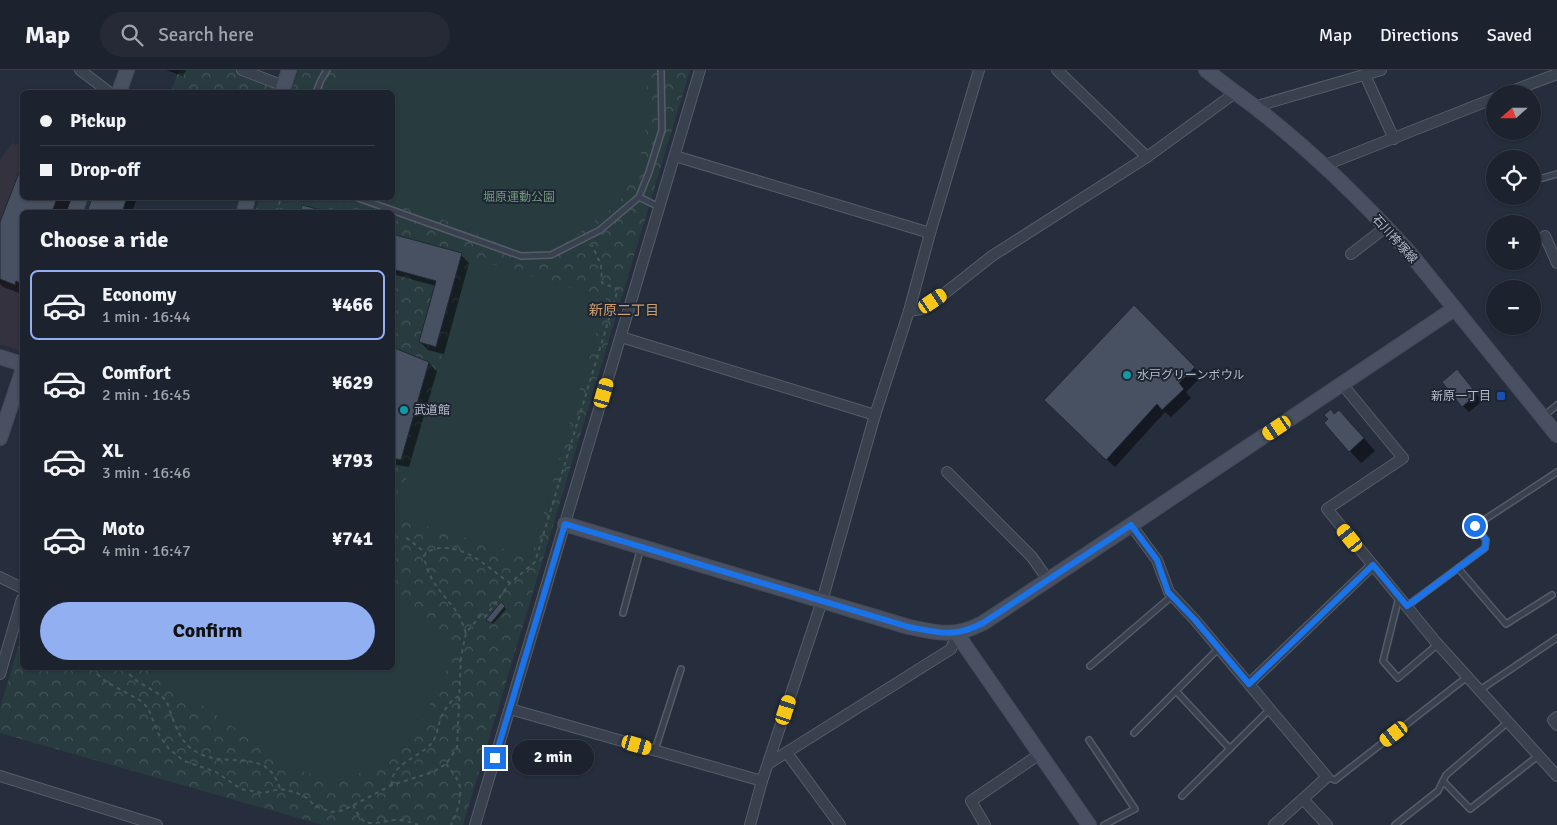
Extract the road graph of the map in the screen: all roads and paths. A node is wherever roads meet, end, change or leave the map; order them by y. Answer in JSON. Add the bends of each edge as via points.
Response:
{"nodes":[{"id":1,"x":80,"y":70,"type":"edge"},
{"id":2,"x":127,"y":70,"type":"edge"},
{"id":3,"x":242,"y":70,"type":"edge"},
{"id":4,"x":289,"y":70,"type":"edge"},
{"id":5,"x":327,"y":70,"type":"edge"},
{"id":6,"x":661,"y":70,"type":"edge"},
{"id":7,"x":700,"y":70,"type":"edge"},
{"id":8,"x":979,"y":70,"type":"edge"},
{"id":9,"x":1057,"y":70,"type":"edge"},
{"id":10,"x":1206,"y":70,"type":"edge"},
{"id":11,"x":1381,"y":70,"type":"edge"},
{"id":12,"x":1557,"y":74,"type":"edge"},
{"id":13,"x":1365,"y":75,"type":"junction"},
{"id":14,"x":1530,"y":85,"type":"edge"},
{"id":15,"x":283,"y":89,"type":"edge"},
{"id":16,"x":106,"y":90,"type":"edge"},
{"id":17,"x":120,"y":90,"type":"edge"},
{"id":18,"x":317,"y":90,"type":"edge"},
{"id":19,"x":1235,"y":93,"type":"junction"},
{"id":20,"x":1486,"y":102,"type":"edge"},
{"id":21,"x":1254,"y":107,"type":"junction"},
{"id":22,"x":1394,"y":139,"type":"junction"},
{"id":23,"x":674,"y":156,"type":"junction"},
{"id":24,"x":1147,"y":157,"type":"junction"},
{"id":25,"x":1323,"y":166,"type":"junction"},
{"id":26,"x":1557,"y":174,"type":"edge"},
{"id":27,"x":1541,"y":178,"type":"edge"},
{"id":28,"x":639,"y":197,"type":"junction"},
{"id":29,"x":364,"y":200,"type":"edge"},
{"id":30,"x":659,"y":207,"type":"junction"},
{"id":31,"x":392,"y":210,"type":"edge"},
{"id":32,"x":395,"y":211,"type":"edge"},
{"id":33,"x":1386,"y":227,"type":"junction"},
{"id":34,"x":930,"y":233,"type":"junction"},
{"id":35,"x":588,"y":236,"type":"junction"},
{"id":36,"x":1545,"y":236,"type":"dead end"},
{"id":37,"x":1351,"y":254,"type":"dead end"},
{"id":38,"x":1557,"y":262,"type":"edge"},
{"id":39,"x":1454,"y":308,"type":"junction"},
{"id":40,"x":909,"y":311,"type":"junction"},
{"id":41,"x":620,"y":337,"type":"junction"},
{"id":42,"x":0,"y":357,"type":"edge"},
{"id":43,"x":20,"y":363,"type":"edge"},
{"id":44,"x":20,"y":378,"type":"edge"},
{"id":45,"x":1342,"y":384,"type":"junction"},
{"id":46,"x":1557,"y":405,"type":"edge"},
{"id":47,"x":875,"y":415,"type":"junction"},
{"id":48,"x":1542,"y":417,"type":"junction"},
{"id":49,"x":1557,"y":435,"type":"edge"},
{"id":50,"x":0,"y":438,"type":"edge"},
{"id":51,"x":947,"y":472,"type":"dead end"},
{"id":52,"x":1557,"y":472,"type":"edge"},
{"id":53,"x":565,"y":524,"type":"junction"},
{"id":54,"x":1131,"y":525,"type":"junction"},
{"id":55,"x":406,"y":538,"type":"dead end"},
{"id":56,"x":641,"y":546,"type":"junction"},
{"id":57,"x":426,"y":552,"type":"junction"},
{"id":58,"x":1373,"y":565,"type":"junction"},
{"id":59,"x":1458,"y":568,"type":"junction"},
{"id":60,"x":0,"y":577,"type":"edge"},
{"id":61,"x":1048,"y":580,"type":"junction"},
{"id":62,"x":510,"y":583,"type":"junction"},
{"id":63,"x":20,"y":587,"type":"edge"},
{"id":64,"x":1552,"y":595,"type":"dead end"},
{"id":65,"x":1172,"y":596,"type":"junction"},
{"id":66,"x":1399,"y":597,"type":"junction"},
{"id":67,"x":822,"y":601,"type":"junction"},
{"id":68,"x":20,"y":606,"type":"edge"},
{"id":69,"x":1407,"y":606,"type":"junction"},
{"id":70,"x":623,"y":614,"type":"dead end"},
{"id":71,"x":466,"y":633,"type":"junction"},
{"id":72,"x":957,"y":634,"type":"junction"},
{"id":73,"x":1557,"y":638,"type":"edge"},
{"id":74,"x":1438,"y":644,"type":"junction"},
{"id":75,"x":1219,"y":648,"type":"junction"},
{"id":76,"x":1090,"y":666,"type":"dead end"},
{"id":77,"x":681,"y":669,"type":"dead end"},
{"id":78,"x":94,"y":670,"type":"edge"},
{"id":79,"x":126,"y":670,"type":"edge"},
{"id":80,"x":0,"y":674,"type":"edge"},
{"id":81,"x":1467,"y":676,"type":"junction"},
{"id":82,"x":1249,"y":684,"type":"junction"},
{"id":83,"x":1176,"y":690,"type":"junction"},
{"id":84,"x":1480,"y":690,"type":"junction"},
{"id":85,"x":459,"y":696,"type":"junction"},
{"id":86,"x":510,"y":709,"type":"junction"},
{"id":87,"x":1271,"y":709,"type":"junction"},
{"id":88,"x":1557,"y":717,"type":"edge"},
{"id":89,"x":1508,"y":722,"type":"junction"},
{"id":90,"x":1557,"y":725,"type":"edge"},
{"id":91,"x":1134,"y":732,"type":"dead end"},
{"id":92,"x":1089,"y":740,"type":"dead end"},
{"id":93,"x":1230,"y":749,"type":"junction"},
{"id":94,"x":655,"y":750,"type":"junction"},
{"id":95,"x":787,"y":753,"type":"junction"},
{"id":96,"x":1040,"y":754,"type":"junction"},
{"id":97,"x":1538,"y":756,"type":"junction"},
{"id":98,"x":446,"y":764,"type":"junction"},
{"id":99,"x":768,"y":764,"type":"junction"},
{"id":100,"x":0,"y":776,"type":"edge"},
{"id":101,"x":1557,"y":776,"type":"edge"},
{"id":102,"x":1328,"y":777,"type":"junction"},
{"id":103,"x":762,"y":781,"type":"junction"},
{"id":104,"x":1443,"y":782,"type":"junction"},
{"id":105,"x":392,"y":785,"type":"junction"},
{"id":106,"x":280,"y":790,"type":"junction"},
{"id":107,"x":1182,"y":796,"type":"dead end"},
{"id":108,"x":1304,"y":799,"type":"junction"},
{"id":109,"x":353,"y":805,"type":"junction"},
{"id":110,"x":157,"y":825,"type":"edge"},
{"id":111,"x":418,"y":825,"type":"edge"},
{"id":112,"x":451,"y":825,"type":"edge"},
{"id":113,"x":475,"y":825,"type":"edge"},
{"id":114,"x":750,"y":825,"type":"edge"},
{"id":115,"x":840,"y":825,"type":"edge"},
{"id":116,"x":984,"y":825,"type":"edge"},
{"id":117,"x":1089,"y":825,"type":"edge"},
{"id":118,"x":1104,"y":825,"type":"edge"},
{"id":119,"x":1274,"y":825,"type":"edge"},
{"id":120,"x":1328,"y":825,"type":"edge"},
{"id":121,"x":1395,"y":825,"type":"edge"}],
"edges":[{"from":1,"to":16,"type":"street"},
{"from":2,"to":17,"type":"street"},
{"from":3,"to":15,"type":"street"},
{"from":4,"to":15,"type":"street"},
{"from":5,"to":18,"type":"lane"},
{"from":6,"to":28,"type":"lane","via":[[662,130]]},
{"from":7,"to":23,"type":"street"},
{"from":8,"to":34,"type":"street"},
{"from":9,"to":24,"type":"street"},
{"from":10,"to":19,"type":"street","name":"石川袴塚線"},
{"from":11,"to":13,"type":"street"},
{"from":12,"to":14,"type":"street"},
{"from":13,"to":21,"type":"street"},
{"from":13,"to":22,"type":"street"},
{"from":19,"to":21,"type":"street","name":"石川袴塚線"},
{"from":19,"to":24,"type":"street"},
{"from":20,"to":22,"type":"street"},
{"from":21,"to":25,"type":"street","name":"石川袴塚線"},
{"from":22,"to":25,"type":"street"},
{"from":23,"to":30,"type":"street"},
{"from":23,"to":34,"type":"street"},
{"from":24,"to":40,"type":"street","via":[[992,256],[921,309]]},
{"from":25,"to":33,"type":"street","name":"石川袴塚線"},
{"from":26,"to":27,"type":"lane"},
{"from":28,"to":30,"type":"lane"},
{"from":28,"to":35,"type":"lane","via":[[600,230]]},
{"from":29,"to":31,"type":"lane"},
{"from":30,"to":41,"type":"street"},
{"from":32,"to":35,"type":"lane","via":[[521,256],[551,255]]},
{"from":33,"to":37,"type":"street"},
{"from":33,"to":39,"type":"street","name":"石川袴塚線"},
{"from":34,"to":40,"type":"street"},
{"from":35,"to":62,"type":"path","via":[[601,265],[602,283],[618,289],[535,562]]},
{"from":36,"to":38,"type":"street"},
{"from":39,"to":45,"type":"street"},
{"from":39,"to":48,"type":"street","name":"石川袴塚線"},
{"from":40,"to":47,"type":"street"},
{"from":41,"to":47,"type":"street"},
{"from":41,"to":53,"type":"street"},
{"from":42,"to":43,"type":"street"},
{"from":44,"to":50,"type":"street"},
{"from":45,"to":54,"type":"street"},
{"from":45,"to":58,"type":"street","via":[[1404,458],[1327,510]]},
{"from":46,"to":48,"type":"lane"},
{"from":47,"to":67,"type":"street"},
{"from":48,"to":49,"type":"street","name":"石川袴塚線"},
{"from":51,"to":61,"type":"street","via":[[1032,557]]},
{"from":52,"to":59,"type":"lane","via":[[1475,526],[1486,540],[1485,548]]},
{"from":53,"to":56,"type":"street"},
{"from":53,"to":86,"type":"street"},
{"from":54,"to":61,"type":"street"},
{"from":54,"to":65,"type":"street","via":[[1157,560]]},
{"from":55,"to":57,"type":"path"},
{"from":56,"to":67,"type":"street"},
{"from":56,"to":70,"type":"lane"},
{"from":57,"to":62,"type":"path","via":[[436,548],[464,551]]},
{"from":57,"to":71,"type":"path","via":[[425,565],[434,584],[458,612]]},
{"from":58,"to":66,"type":"street"},
{"from":58,"to":82,"type":"street"},
{"from":59,"to":64,"type":"lane","via":[[1506,624]]},
{"from":59,"to":69,"type":"lane"},
{"from":60,"to":63,"type":"street"},
{"from":61,"to":72,"type":"street","via":[[983,623]]},
{"from":62,"to":71,"type":"path","via":[[485,617],[481,615]]},
{"from":65,"to":75,"type":"street"},
{"from":65,"to":76,"type":"lane"},
{"from":66,"to":69,"type":"street"},
{"from":66,"to":74,"type":"lane","via":[[1383,661],[1398,678]]},
{"from":67,"to":72,"type":"street","via":[[909,627]]},
{"from":67,"to":99,"type":"street"},
{"from":68,"to":80,"type":"street"},
{"from":69,"to":74,"type":"street"},
{"from":71,"to":85,"type":"path"},
{"from":72,"to":95,"type":"street","via":[[951,649]]},
{"from":72,"to":96,"type":"street"},
{"from":73,"to":84,"type":"lane"},
{"from":74,"to":81,"type":"street"},
{"from":75,"to":82,"type":"street"},
{"from":75,"to":83,"type":"lane"},
{"from":77,"to":94,"type":"lane"},
{"from":78,"to":106,"type":"path","via":[[106,681],[142,701],[159,735],[184,761],[216,772],[241,789],[263,793]]},
{"from":79,"to":106,"type":"path","via":[[166,702],[179,734],[193,750],[215,759],[259,764],[271,770]]},
{"from":81,"to":84,"type":"street"},
{"from":81,"to":102,"type":"lane","via":[[1335,780]]},
{"from":82,"to":87,"type":"street"},
{"from":83,"to":91,"type":"lane"},
{"from":83,"to":93,"type":"lane"},
{"from":84,"to":89,"type":"street"},
{"from":85,"to":98,"type":"path","via":[[457,748]]},
{"from":85,"to":105,"type":"path","via":[[440,718],[431,745],[395,772]]},
{"from":86,"to":94,"type":"street"},
{"from":86,"to":113,"type":"street"},
{"from":87,"to":93,"type":"lane"},
{"from":87,"to":102,"type":"street"},
{"from":88,"to":90,"type":"street","via":[[1553,720]]},
{"from":89,"to":97,"type":"street"},
{"from":89,"to":104,"type":"lane","via":[[1446,775]]},
{"from":92,"to":118,"type":"lane","via":[[1135,809]]},
{"from":93,"to":107,"type":"lane"},
{"from":94,"to":103,"type":"street"},
{"from":95,"to":99,"type":"street"},
{"from":95,"to":115,"type":"street"},
{"from":96,"to":116,"type":"street","via":[[971,801]]},
{"from":96,"to":117,"type":"street"},
{"from":97,"to":101,"type":"street"},
{"from":97,"to":104,"type":"lane","via":[[1470,809]]},
{"from":98,"to":105,"type":"path","via":[[433,772]]},
{"from":98,"to":112,"type":"path","via":[[459,782],[460,791]]},
{"from":99,"to":103,"type":"street"},
{"from":100,"to":110,"type":"street"},
{"from":102,"to":108,"type":"street"},
{"from":103,"to":114,"type":"street"},
{"from":104,"to":121,"type":"lane","via":[[1438,791]]},
{"from":105,"to":109,"type":"path"},
{"from":106,"to":109,"type":"path","via":[[295,792],[315,806],[331,812]]},
{"from":108,"to":119,"type":"street"},
{"from":108,"to":120,"type":"street"},
{"from":109,"to":111,"type":"path","via":[[364,822],[374,824],[395,820]]}]}
